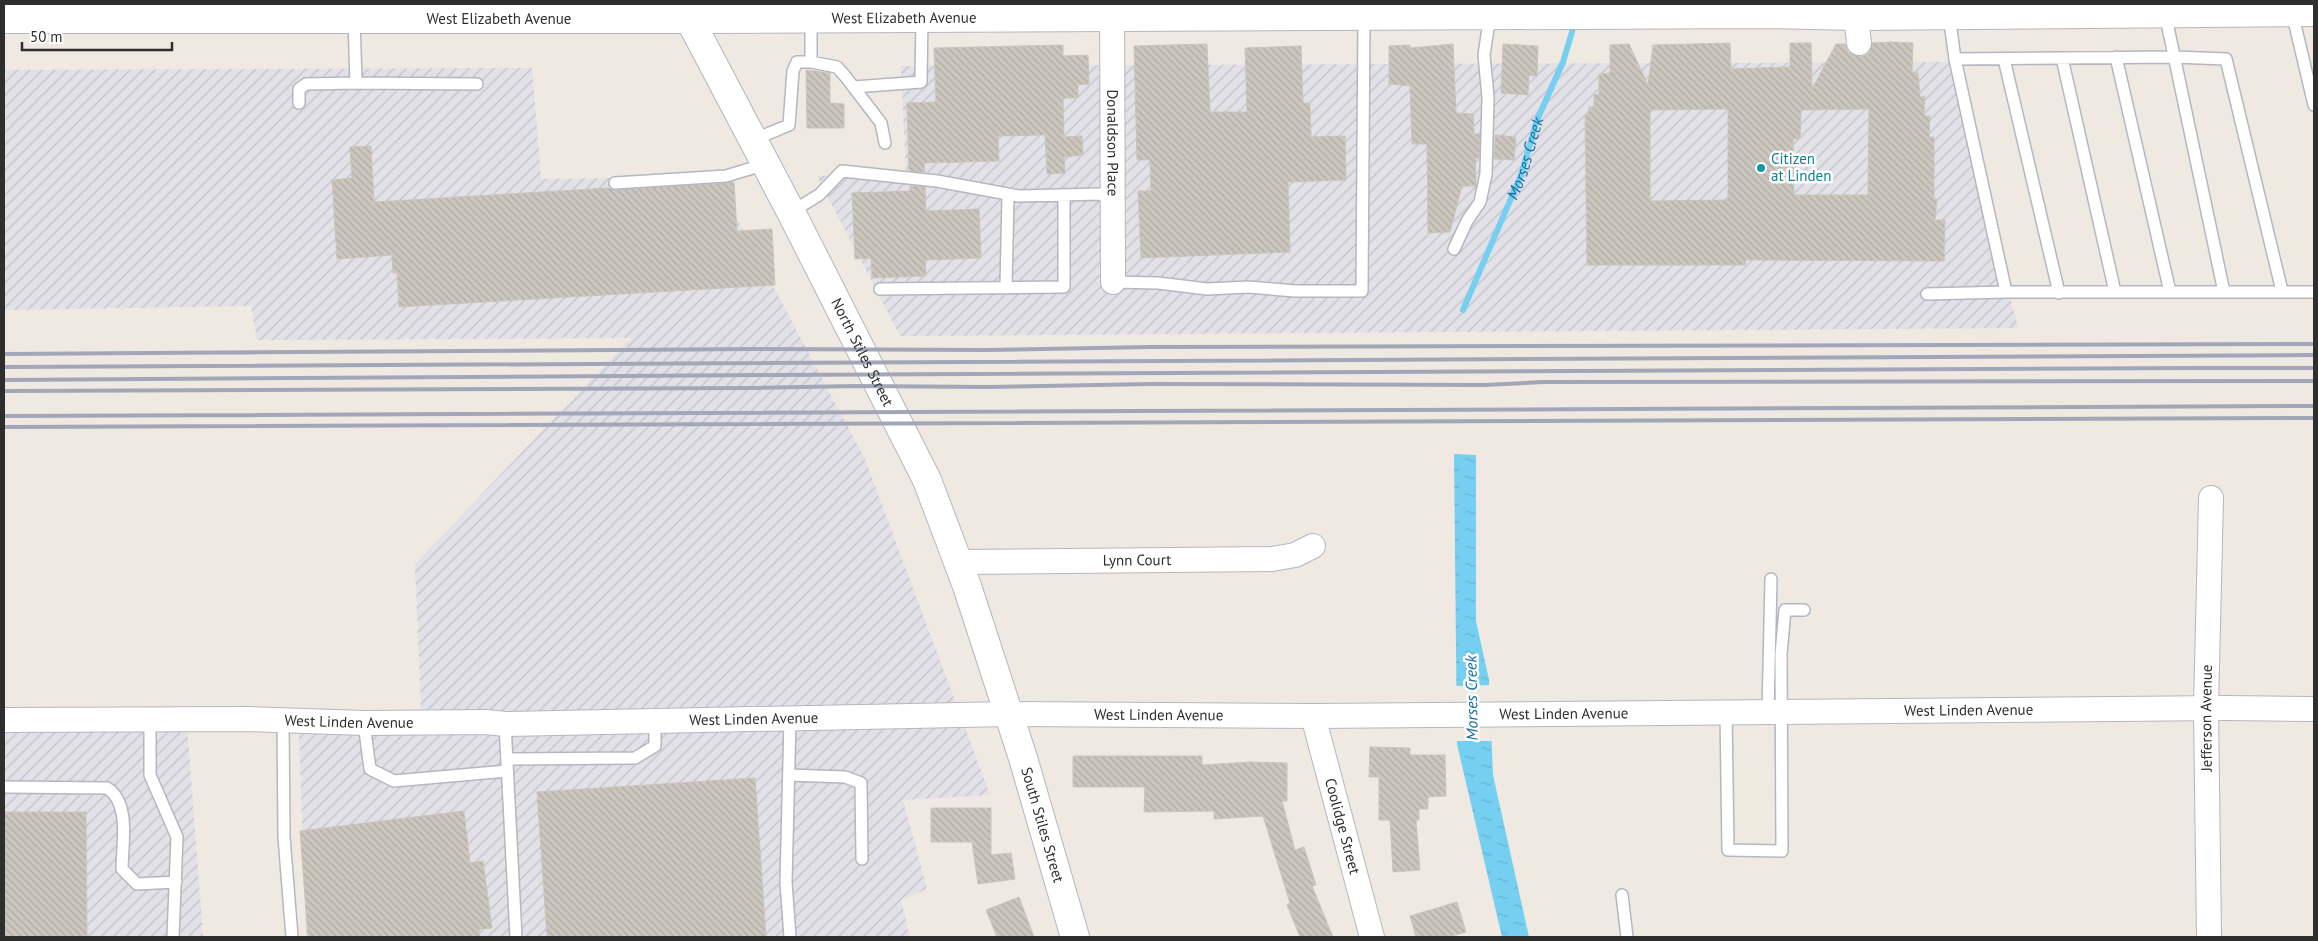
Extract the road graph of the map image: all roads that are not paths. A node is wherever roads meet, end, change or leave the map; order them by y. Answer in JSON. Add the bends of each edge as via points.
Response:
{"nodes":[{"id":1,"x":1450,"y":9,"type":"edge"},
{"id":2,"x":1767,"y":9,"type":"edge"},
{"id":3,"x":1829,"y":9,"type":"edge"},
{"id":4,"x":2033,"y":9,"type":"edge"},
{"id":5,"x":2299,"y":9,"type":"edge"},
{"id":6,"x":1112,"y":10,"type":"edge"},
{"id":7,"x":143,"y":11,"type":"edge"},
{"id":8,"x":760,"y":11,"type":"edge"},
{"id":9,"x":1545,"y":11,"type":"edge"},
{"id":10,"x":1942,"y":11,"type":"edge"},
{"id":11,"x":686,"y":12,"type":"edge"},
{"id":12,"x":369,"y":13,"type":"edge"},
{"id":13,"x":822,"y":13,"type":"edge"},
{"id":14,"x":2165,"y":13,"type":"junction"},
{"id":15,"x":1364,"y":15,"type":"junction"},
{"id":16,"x":1490,"y":15,"type":"junction"},
{"id":17,"x":1856,"y":16,"type":"junction"},
{"id":18,"x":922,"y":18,"type":"junction"},
{"id":19,"x":4,"y":19,"type":"edge"},
{"id":20,"x":1859,"y":43,"type":"dead end"},
{"id":21,"x":2116,"y":57,"type":"junction"},
{"id":22,"x":2174,"y":57,"type":"junction"},
{"id":23,"x":2062,"y":58,"type":"junction"},
{"id":24,"x":1955,"y":59,"type":"junction"},
{"id":25,"x":2004,"y":59,"type":"junction"},
{"id":26,"x":812,"y":62,"type":"junction"},
{"id":27,"x":356,"y":83,"type":"junction"},
{"id":28,"x":477,"y":84,"type":"dead end"},
{"id":29,"x":854,"y":87,"type":"junction"},
{"id":30,"x":299,"y":103,"type":"dead end"},
{"id":31,"x":2314,"y":105,"type":"edge"},
{"id":32,"x":753,"y":140,"type":"junction"},
{"id":33,"x":885,"y":143,"type":"dead end"},
{"id":34,"x":766,"y":164,"type":"junction"},
{"id":35,"x":615,"y":183,"type":"dead end"},
{"id":36,"x":1008,"y":194,"type":"junction"},
{"id":37,"x":1064,"y":195,"type":"junction"},
{"id":38,"x":1113,"y":201,"type":"junction"},
{"id":39,"x":791,"y":212,"type":"junction"},
{"id":40,"x":1454,"y":249,"type":"dead end"},
{"id":41,"x":1113,"y":282,"type":"joint"},
{"id":42,"x":1006,"y":288,"type":"junction"},
{"id":43,"x":880,"y":289,"type":"dead end"},
{"id":44,"x":2282,"y":291,"type":"junction"},
{"id":45,"x":2006,"y":292,"type":"junction"},
{"id":46,"x":2115,"y":292,"type":"junction"},
{"id":47,"x":2170,"y":292,"type":"junction"},
{"id":48,"x":2224,"y":292,"type":"junction"},
{"id":49,"x":2314,"y":292,"type":"edge"},
{"id":50,"x":2059,"y":293,"type":"junction"},
{"id":51,"x":1927,"y":294,"type":"dead end"},
{"id":52,"x":2211,"y":498,"type":"dead end"},
{"id":53,"x":1313,"y":546,"type":"dead end"},
{"id":54,"x":958,"y":562,"type":"junction"},
{"id":55,"x":1770,"y":579,"type":"dead end"},
{"id":56,"x":1804,"y":610,"type":"dead end"},
{"id":57,"x":2206,"y":708,"type":"junction"},
{"id":58,"x":2314,"y":709,"type":"edge"},
{"id":59,"x":1726,"y":712,"type":"junction"},
{"id":60,"x":1775,"y":712,"type":"junction"},
{"id":61,"x":1009,"y":714,"type":"junction"},
{"id":62,"x":1313,"y":716,"type":"junction"},
{"id":63,"x":150,"y":719,"type":"junction"},
{"id":64,"x":4,"y":720,"type":"edge"},
{"id":65,"x":284,"y":720,"type":"junction"},
{"id":66,"x":790,"y":720,"type":"junction"},
{"id":67,"x":654,"y":722,"type":"junction"},
{"id":68,"x":364,"y":724,"type":"junction"},
{"id":69,"x":505,"y":724,"type":"junction"},
{"id":70,"x":506,"y":759,"type":"junction"},
{"id":71,"x":507,"y":771,"type":"junction"},
{"id":72,"x":789,"y":775,"type":"junction"},
{"id":73,"x":4,"y":787,"type":"edge"},
{"id":74,"x":862,"y":858,"type":"dead end"},
{"id":75,"x":176,"y":882,"type":"junction"},
{"id":76,"x":1622,"y":895,"type":"dead end"},
{"id":77,"x":173,"y":937,"type":"edge"},
{"id":78,"x":292,"y":937,"type":"edge"},
{"id":79,"x":516,"y":937,"type":"edge"},
{"id":80,"x":790,"y":937,"type":"edge"},
{"id":81,"x":1075,"y":937,"type":"edge"},
{"id":82,"x":1372,"y":937,"type":"edge"},
{"id":83,"x":1627,"y":937,"type":"edge"},
{"id":84,"x":2209,"y":937,"type":"edge"}],
"edges":[{"from":1,"to":15,"type":"street","name":"West Elizabeth Avenue"},
{"from":1,"to":16,"type":"street","name":"West Elizabeth Avenue"},
{"from":2,"to":3,"type":"street","name":"West Elizabeth Avenue"},
{"from":2,"to":9,"type":"street","name":"West Elizabeth Avenue","via":[[1590,14]]},
{"from":3,"to":17,"type":"street","name":"West Elizabeth Avenue"},
{"from":4,"to":10,"type":"street","name":"West Elizabeth Avenue"},
{"from":4,"to":14,"type":"street","name":"West Elizabeth Avenue"},
{"from":5,"to":14,"type":"street","name":"West Elizabeth Avenue"},
{"from":5,"to":31,"type":"lane"},
{"from":6,"to":15,"type":"street","name":"West Elizabeth Avenue"},
{"from":6,"to":18,"type":"street","name":"West Elizabeth Avenue"},
{"from":6,"to":38,"type":"street","name":"Donaldson Place"},
{"from":7,"to":12,"type":"street","name":"West Elizabeth Avenue"},
{"from":7,"to":19,"type":"street","name":"West Elizabeth Avenue"},
{"from":8,"to":11,"type":"street","name":"West Elizabeth Avenue"},
{"from":8,"to":13,"type":"street","name":"West Elizabeth Avenue"},
{"from":9,"to":16,"type":"street","name":"West Elizabeth Avenue"},
{"from":10,"to":17,"type":"street","name":"West Elizabeth Avenue"},
{"from":10,"to":24,"type":"lane"},
{"from":11,"to":12,"type":"street","name":"West Elizabeth Avenue"},
{"from":11,"to":32,"type":"street","name":"North Stiles Street"},
{"from":12,"to":27,"type":"lane"},
{"from":13,"to":18,"type":"street","name":"West Elizabeth Avenue"},
{"from":13,"to":26,"type":"lane"},
{"from":14,"to":22,"type":"lane"},
{"from":15,"to":41,"type":"lane","via":[[1362,291],[1248,287],[1207,289]]},
{"from":16,"to":40,"type":"lane","via":[[1484,54],[1488,97],[1486,174],[1480,202],[1466,221]]},
{"from":17,"to":20,"type":"street"},
{"from":18,"to":29,"type":"lane","via":[[921,82]]},
{"from":21,"to":22,"type":"lane"},
{"from":21,"to":23,"type":"lane"},
{"from":21,"to":47,"type":"lane"},
{"from":22,"to":44,"type":"lane","via":[[2226,59]]},
{"from":22,"to":48,"type":"lane"},
{"from":23,"to":25,"type":"lane"},
{"from":23,"to":46,"type":"lane"},
{"from":24,"to":25,"type":"lane"},
{"from":24,"to":45,"type":"lane"},
{"from":25,"to":50,"type":"lane"},
{"from":26,"to":29,"type":"lane","via":[[837,67]]},
{"from":26,"to":32,"type":"lane","via":[[797,62],[792,71],[790,125]]},
{"from":27,"to":28,"type":"lane"},
{"from":27,"to":30,"type":"lane","via":[[306,84],[299,90]]},
{"from":29,"to":33,"type":"lane","via":[[882,122]]},
{"from":32,"to":34,"type":"street","name":"North Stiles Street"},
{"from":34,"to":35,"type":"lane","via":[[726,176]]},
{"from":34,"to":39,"type":"street","name":"North Stiles Street"},
{"from":36,"to":37,"type":"lane"},
{"from":36,"to":39,"type":"lane","via":[[937,181],[842,171],[818,195]]},
{"from":36,"to":42,"type":"lane"},
{"from":37,"to":38,"type":"lane","via":[[1100,194]]},
{"from":37,"to":42,"type":"lane","via":[[1064,287]]},
{"from":38,"to":41,"type":"street","name":"Donaldson Place"},
{"from":39,"to":54,"type":"street","name":"North Stiles Street","via":[[927,480]]},
{"from":42,"to":43,"type":"lane"},
{"from":44,"to":48,"type":"lane"},
{"from":44,"to":49,"type":"lane"},
{"from":45,"to":50,"type":"lane"},
{"from":45,"to":51,"type":"lane"},
{"from":46,"to":47,"type":"lane"},
{"from":46,"to":50,"type":"lane"},
{"from":47,"to":48,"type":"lane"},
{"from":52,"to":57,"type":"street","name":"Jefferson Avenue"},
{"from":53,"to":54,"type":"street","name":"Lynn Court","via":[[1295,555],[1272,559]]},
{"from":54,"to":61,"type":"street","name":"North Stiles Street"},
{"from":55,"to":60,"type":"lane"},
{"from":56,"to":60,"type":"lane","via":[[1785,610]]},
{"from":57,"to":58,"type":"street","name":"West Linden Avenue"},
{"from":57,"to":60,"type":"street","name":"West Linden Avenue"},
{"from":57,"to":84,"type":"street","name":"Jefferson Avenue"},
{"from":59,"to":60,"type":"street","name":"West Linden Avenue"},
{"from":59,"to":60,"type":"lane","via":[[1728,850],[1782,852]]},
{"from":59,"to":62,"type":"street","name":"West Linden Avenue"},
{"from":61,"to":62,"type":"street","name":"West Linden Avenue"},
{"from":61,"to":66,"type":"street","name":"West Linden Avenue"},
{"from":61,"to":81,"type":"street","name":"South Stiles Street"},
{"from":62,"to":82,"type":"street","name":"Coolidge Street"},
{"from":63,"to":64,"type":"street","name":"West Linden Avenue"},
{"from":63,"to":65,"type":"street","name":"West Linden Avenue"},
{"from":63,"to":75,"type":"lane","via":[[150,775],[178,836]]},
{"from":65,"to":68,"type":"street","name":"West Linden Avenue"},
{"from":65,"to":78,"type":"lane","via":[[284,837]]},
{"from":66,"to":67,"type":"street","name":"West Linden Avenue"},
{"from":66,"to":72,"type":"lane"},
{"from":67,"to":69,"type":"street","name":"West Linden Avenue"},
{"from":67,"to":70,"type":"lane","via":[[655,746],[635,758]]},
{"from":68,"to":69,"type":"street","name":"West Linden Avenue"},
{"from":68,"to":71,"type":"lane","via":[[370,769],[394,781]]},
{"from":69,"to":70,"type":"lane"},
{"from":70,"to":71,"type":"lane"},
{"from":71,"to":79,"type":"lane"},
{"from":72,"to":74,"type":"lane","via":[[845,777],[861,783]]},
{"from":72,"to":80,"type":"lane","via":[[786,882]]},
{"from":73,"to":75,"type":"lane","via":[[106,788],[118,798],[123,820],[122,869],[137,884]]},
{"from":75,"to":77,"type":"lane"},
{"from":76,"to":83,"type":"lane"}]}
